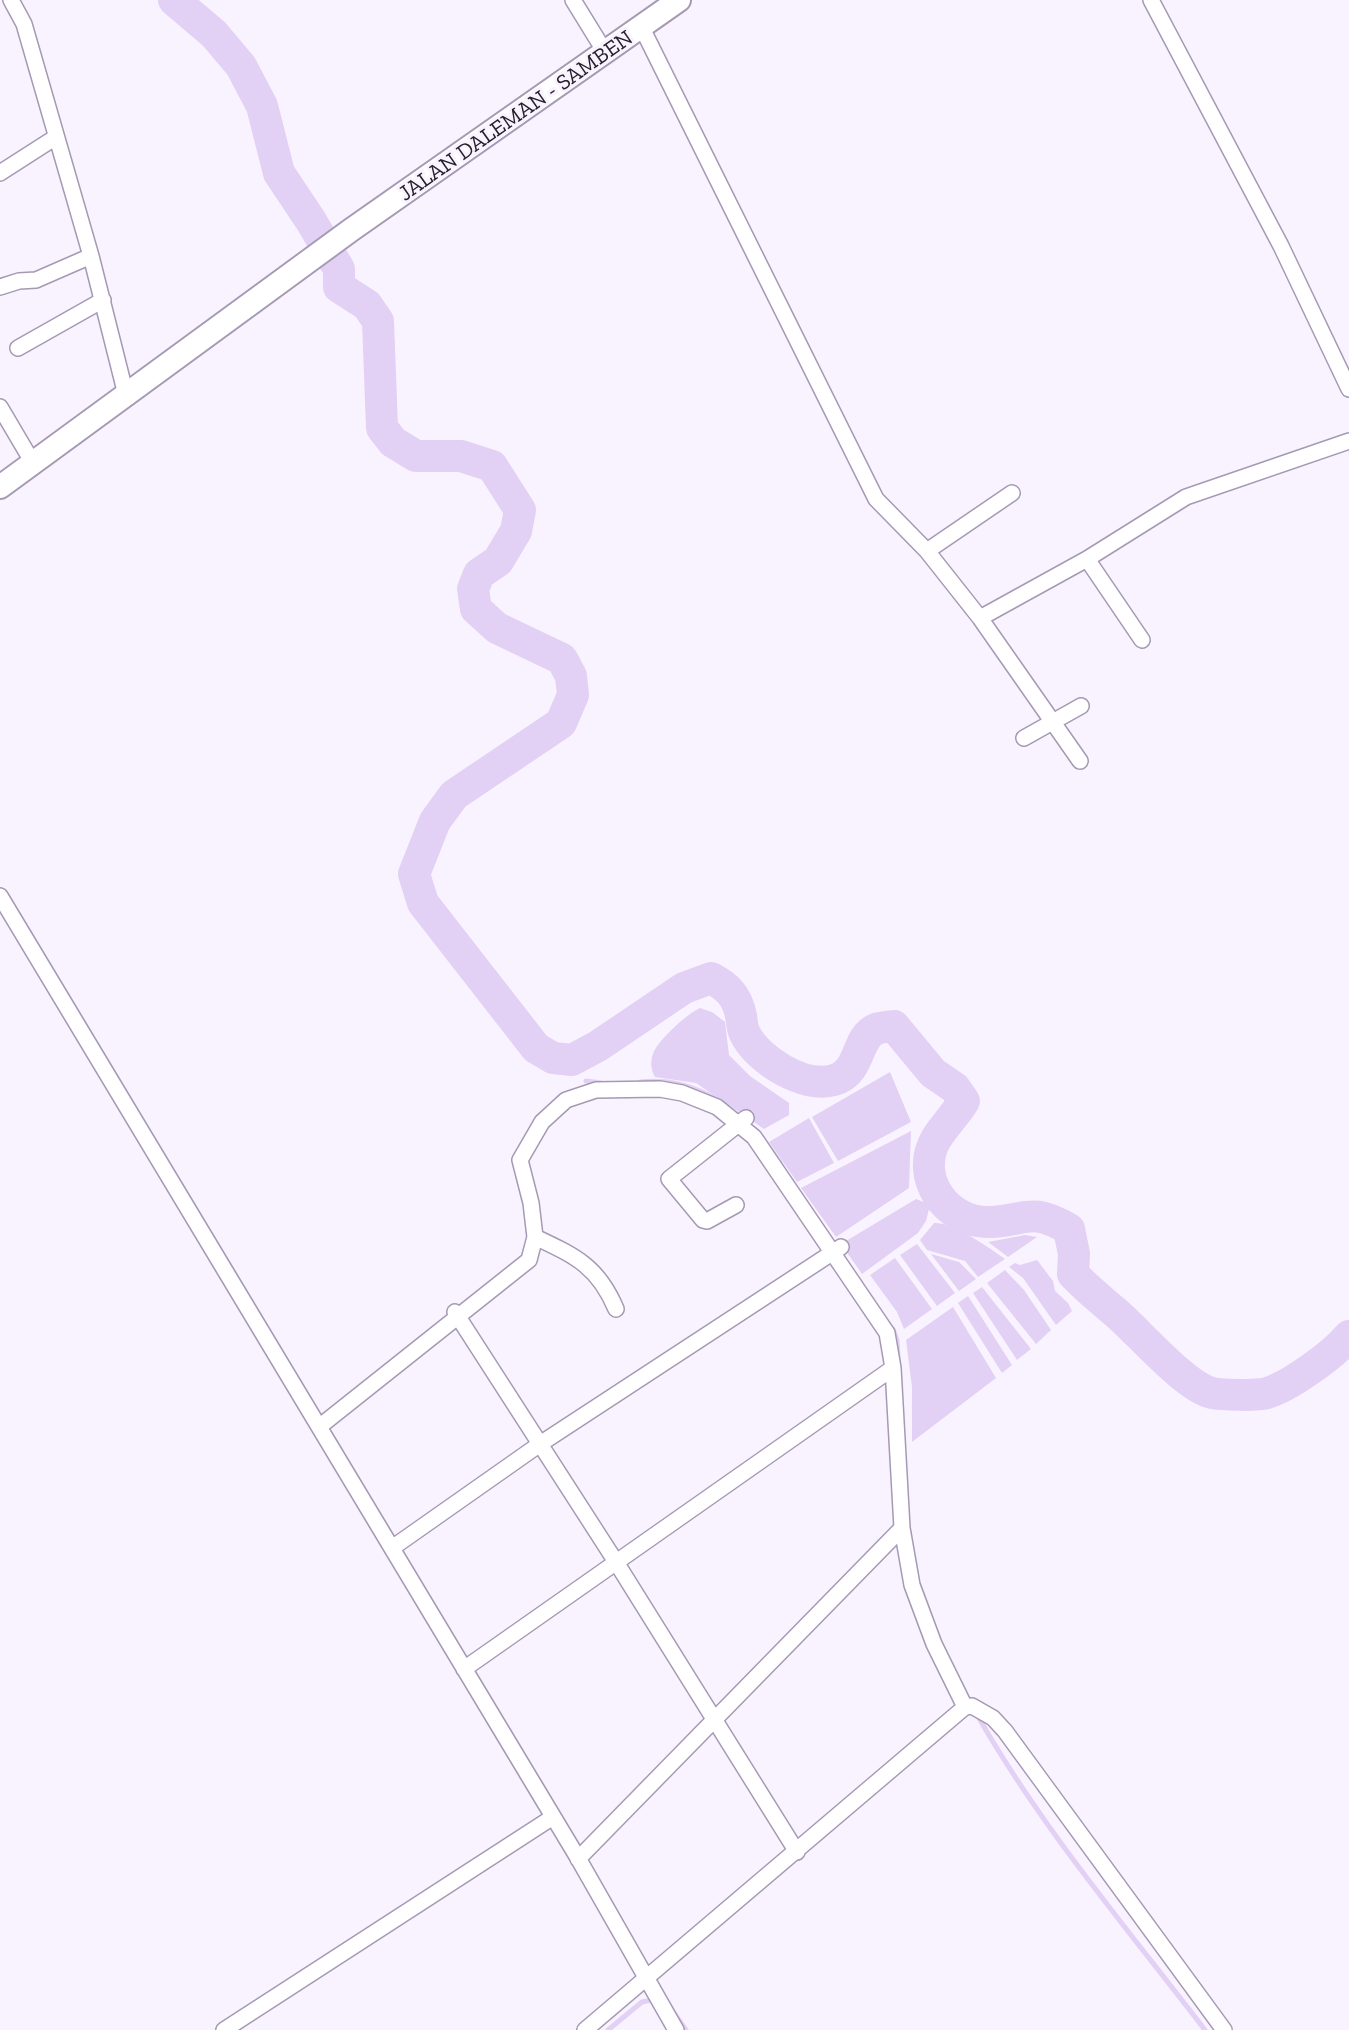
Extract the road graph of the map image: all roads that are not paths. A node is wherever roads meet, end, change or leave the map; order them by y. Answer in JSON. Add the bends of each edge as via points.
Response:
{"nodes":[{"id":1,"x":11,"y":0,"type":"edge"},
{"id":2,"x":573,"y":0,"type":"edge"},
{"id":3,"x":679,"y":0,"type":"edge"},
{"id":4,"x":1150,"y":0,"type":"edge"},
{"id":5,"x":642,"y":28,"type":"junction"},
{"id":6,"x":605,"y":52,"type":"junction"},
{"id":7,"x":56,"y":137,"type":"junction"},
{"id":8,"x":0,"y":173,"type":"edge"},
{"id":9,"x":92,"y":256,"type":"junction"},
{"id":10,"x":0,"y":287,"type":"edge"},
{"id":11,"x":103,"y":300,"type":"junction"},
{"id":12,"x":18,"y":348,"type":"dead end"},
{"id":13,"x":1349,"y":388,"type":"edge"},
{"id":14,"x":126,"y":395,"type":"junction"},
{"id":15,"x":0,"y":407,"type":"edge"},
{"id":16,"x":1349,"y":441,"type":"edge"},
{"id":17,"x":33,"y":463,"type":"junction"},
{"id":18,"x":0,"y":487,"type":"edge"},
{"id":19,"x":1012,"y":493,"type":"dead end"},
{"id":20,"x":927,"y":551,"type":"junction"},
{"id":21,"x":1087,"y":559,"type":"junction"},
{"id":22,"x":980,"y":618,"type":"junction"},
{"id":23,"x":1142,"y":640,"type":"dead end"},
{"id":24,"x":1081,"y":706,"type":"dead end"},
{"id":25,"x":1053,"y":723,"type":"junction"},
{"id":26,"x":1024,"y":738,"type":"dead end"},
{"id":27,"x":1080,"y":762,"type":"dead end"},
{"id":28,"x":0,"y":896,"type":"edge"},
{"id":29,"x":743,"y":1121,"type":"junction"},
{"id":30,"x":736,"y":1205,"type":"dead end"},
{"id":31,"x":535,"y":1237,"type":"junction"},
{"id":32,"x":838,"y":1250,"type":"junction"},
{"id":33,"x":616,"y":1309,"type":"dead end"},
{"id":34,"x":456,"y":1314,"type":"junction"},
{"id":35,"x":892,"y":1368,"type":"junction"},
{"id":36,"x":319,"y":1427,"type":"junction"},
{"id":37,"x":540,"y":1444,"type":"junction"},
{"id":38,"x":902,"y":1528,"type":"junction"},
{"id":39,"x":392,"y":1548,"type":"junction"},
{"id":40,"x":616,"y":1562,"type":"junction"},
{"id":41,"x":464,"y":1669,"type":"junction"},
{"id":42,"x":965,"y":1707,"type":"junction"},
{"id":43,"x":714,"y":1720,"type":"junction"},
{"id":44,"x":553,"y":1817,"type":"junction"},
{"id":45,"x":797,"y":1852,"type":"junction"},
{"id":46,"x":578,"y":1859,"type":"junction"},
{"id":47,"x":645,"y":1978,"type":"junction"},
{"id":48,"x":224,"y":2030,"type":"edge"},
{"id":49,"x":585,"y":2030,"type":"edge"},
{"id":50,"x":676,"y":2030,"type":"edge"},
{"id":51,"x":1224,"y":2030,"type":"edge"}],
"edges":[{"from":1,"to":7,"type":"street","via":[[24,24]]},
{"from":2,"to":6,"type":"street"},
{"from":3,"to":5,"type":"main road","name":"JALAN DALEMAN - SAMBEN"},
{"from":4,"to":13,"type":"street","via":[[1281,246]]},
{"from":5,"to":6,"type":"main road","name":"JALAN DALEMAN - SAMBEN"},
{"from":5,"to":20,"type":"street","via":[[876,500]]},
{"from":6,"to":14,"type":"main road","name":"JALAN DALEMAN - SAMBEN","via":[[351,230]]},
{"from":7,"to":8,"type":"street"},
{"from":7,"to":9,"type":"street"},
{"from":9,"to":10,"type":"street","via":[[36,280]]},
{"from":9,"to":11,"type":"street"},
{"from":11,"to":12,"type":"street"},
{"from":11,"to":14,"type":"street"},
{"from":14,"to":17,"type":"main road"},
{"from":15,"to":17,"type":"street"},
{"from":16,"to":21,"type":"street","via":[[1186,497]]},
{"from":17,"to":18,"type":"main road"},
{"from":19,"to":20,"type":"street"},
{"from":20,"to":22,"type":"street"},
{"from":21,"to":22,"type":"street"},
{"from":21,"to":23,"type":"street"},
{"from":22,"to":25,"type":"street"},
{"from":24,"to":25,"type":"street"},
{"from":25,"to":26,"type":"street"},
{"from":25,"to":27,"type":"street"},
{"from":28,"to":36,"type":"street"},
{"from":29,"to":30,"type":"street","via":[[669,1179],[703,1220],[711,1220]]},
{"from":29,"to":31,"type":"street","via":[[697,1097],[660,1089],[596,1090],[566,1100],[542,1122],[520,1160]]},
{"from":29,"to":32,"type":"street"},
{"from":31,"to":33,"type":"street","via":[[589,1267],[608,1287]]},
{"from":31,"to":34,"type":"street","via":[[529,1260]]},
{"from":32,"to":35,"type":"street","via":[[883,1324]]},
{"from":32,"to":37,"type":"street"},
{"from":34,"to":36,"type":"street"},
{"from":34,"to":37,"type":"street"},
{"from":35,"to":38,"type":"street"},
{"from":35,"to":40,"type":"street"},
{"from":36,"to":39,"type":"street"},
{"from":37,"to":39,"type":"street"},
{"from":37,"to":40,"type":"street"},
{"from":38,"to":42,"type":"street","via":[[912,1585],[934,1644]]},
{"from":38,"to":43,"type":"street"},
{"from":39,"to":41,"type":"street"},
{"from":40,"to":41,"type":"street"},
{"from":40,"to":43,"type":"street"},
{"from":41,"to":44,"type":"street"},
{"from":42,"to":45,"type":"street"},
{"from":42,"to":51,"type":"street","via":[[978,1708],[1005,1731]]},
{"from":43,"to":45,"type":"street"},
{"from":43,"to":46,"type":"street"},
{"from":44,"to":46,"type":"street"},
{"from":44,"to":48,"type":"street"},
{"from":45,"to":47,"type":"street"},
{"from":46,"to":47,"type":"street"},
{"from":47,"to":49,"type":"street"},
{"from":47,"to":50,"type":"street"}]}
